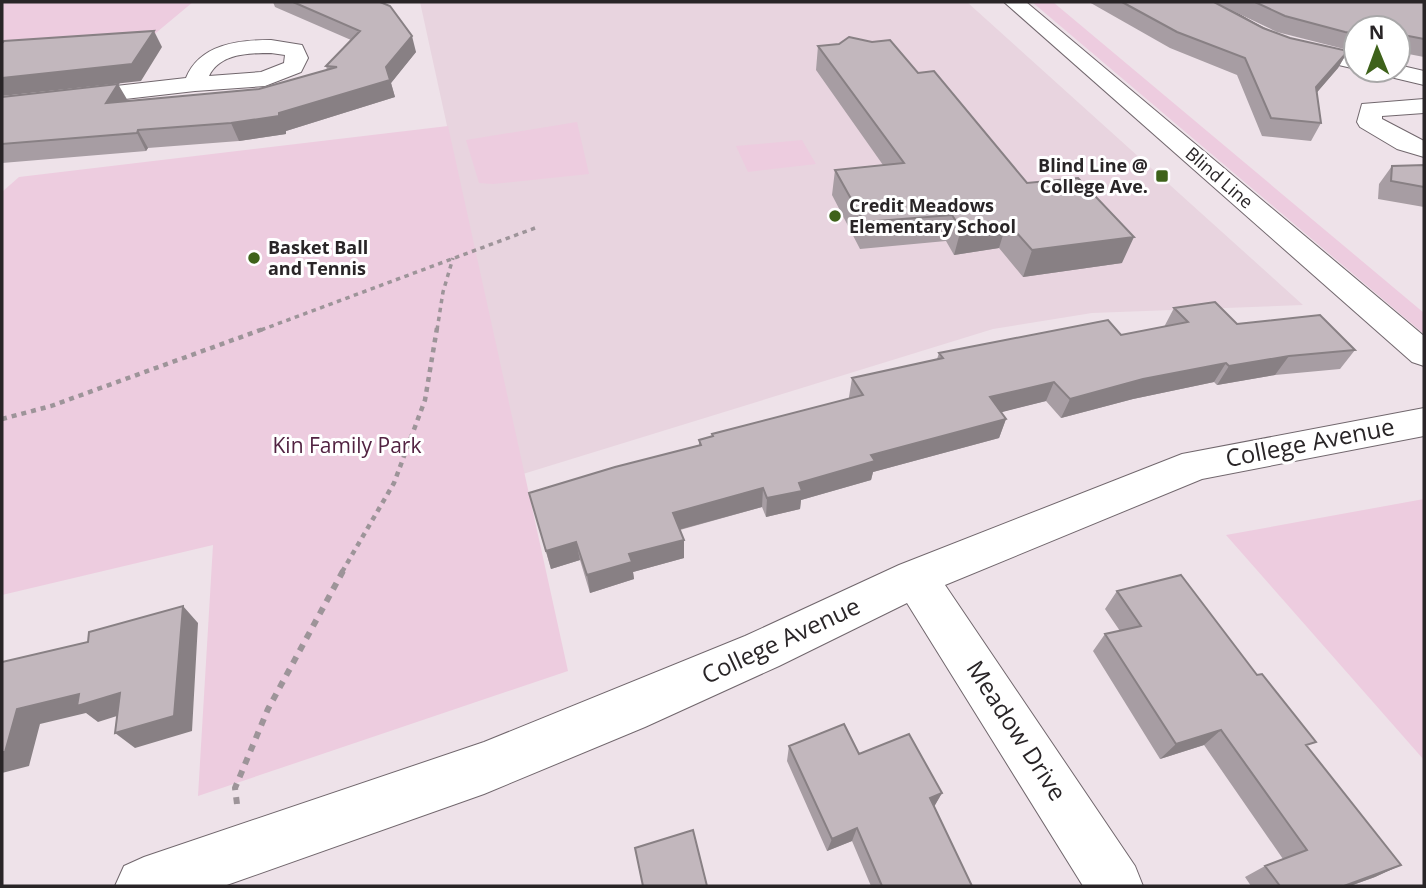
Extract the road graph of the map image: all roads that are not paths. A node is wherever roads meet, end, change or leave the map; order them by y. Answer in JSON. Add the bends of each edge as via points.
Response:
{"nodes":[{"id":1,"x":1014,"y":2,"type":"edge"},
{"id":2,"x":1199,"y":2,"type":"edge"},
{"id":3,"x":1342,"y":59,"type":"edge"},
{"id":4,"x":195,"y":84,"type":"dead end"},
{"id":5,"x":2,"y":106,"type":"edge"},
{"id":6,"x":1424,"y":106,"type":"edge"},
{"id":7,"x":1424,"y":149,"type":"edge"},
{"id":8,"x":1424,"y":354,"type":"edge"},
{"id":9,"x":1424,"y":422,"type":"edge"},
{"id":10,"x":915,"y":578,"type":"junction"},
{"id":11,"x":144,"y":886,"type":"edge"},
{"id":12,"x":1115,"y":886,"type":"edge"}],
"edges":[{"from":1,"to":8,"type":"street","name":"Blind Line"},
{"from":2,"to":3,"type":"street","via":[[1264,37]]},
{"from":4,"to":5,"type":"street"},
{"from":6,"to":7,"type":"street","via":[[1371,109],[1369,122]]},
{"from":9,"to":10,"type":"street","name":"College Avenue","via":[[1196,465]]},
{"from":10,"to":11,"type":"street","name":"College Avenue","via":[[762,651],[484,768]]},
{"from":10,"to":12,"type":"street","name":"Meadow Drive"}]}
